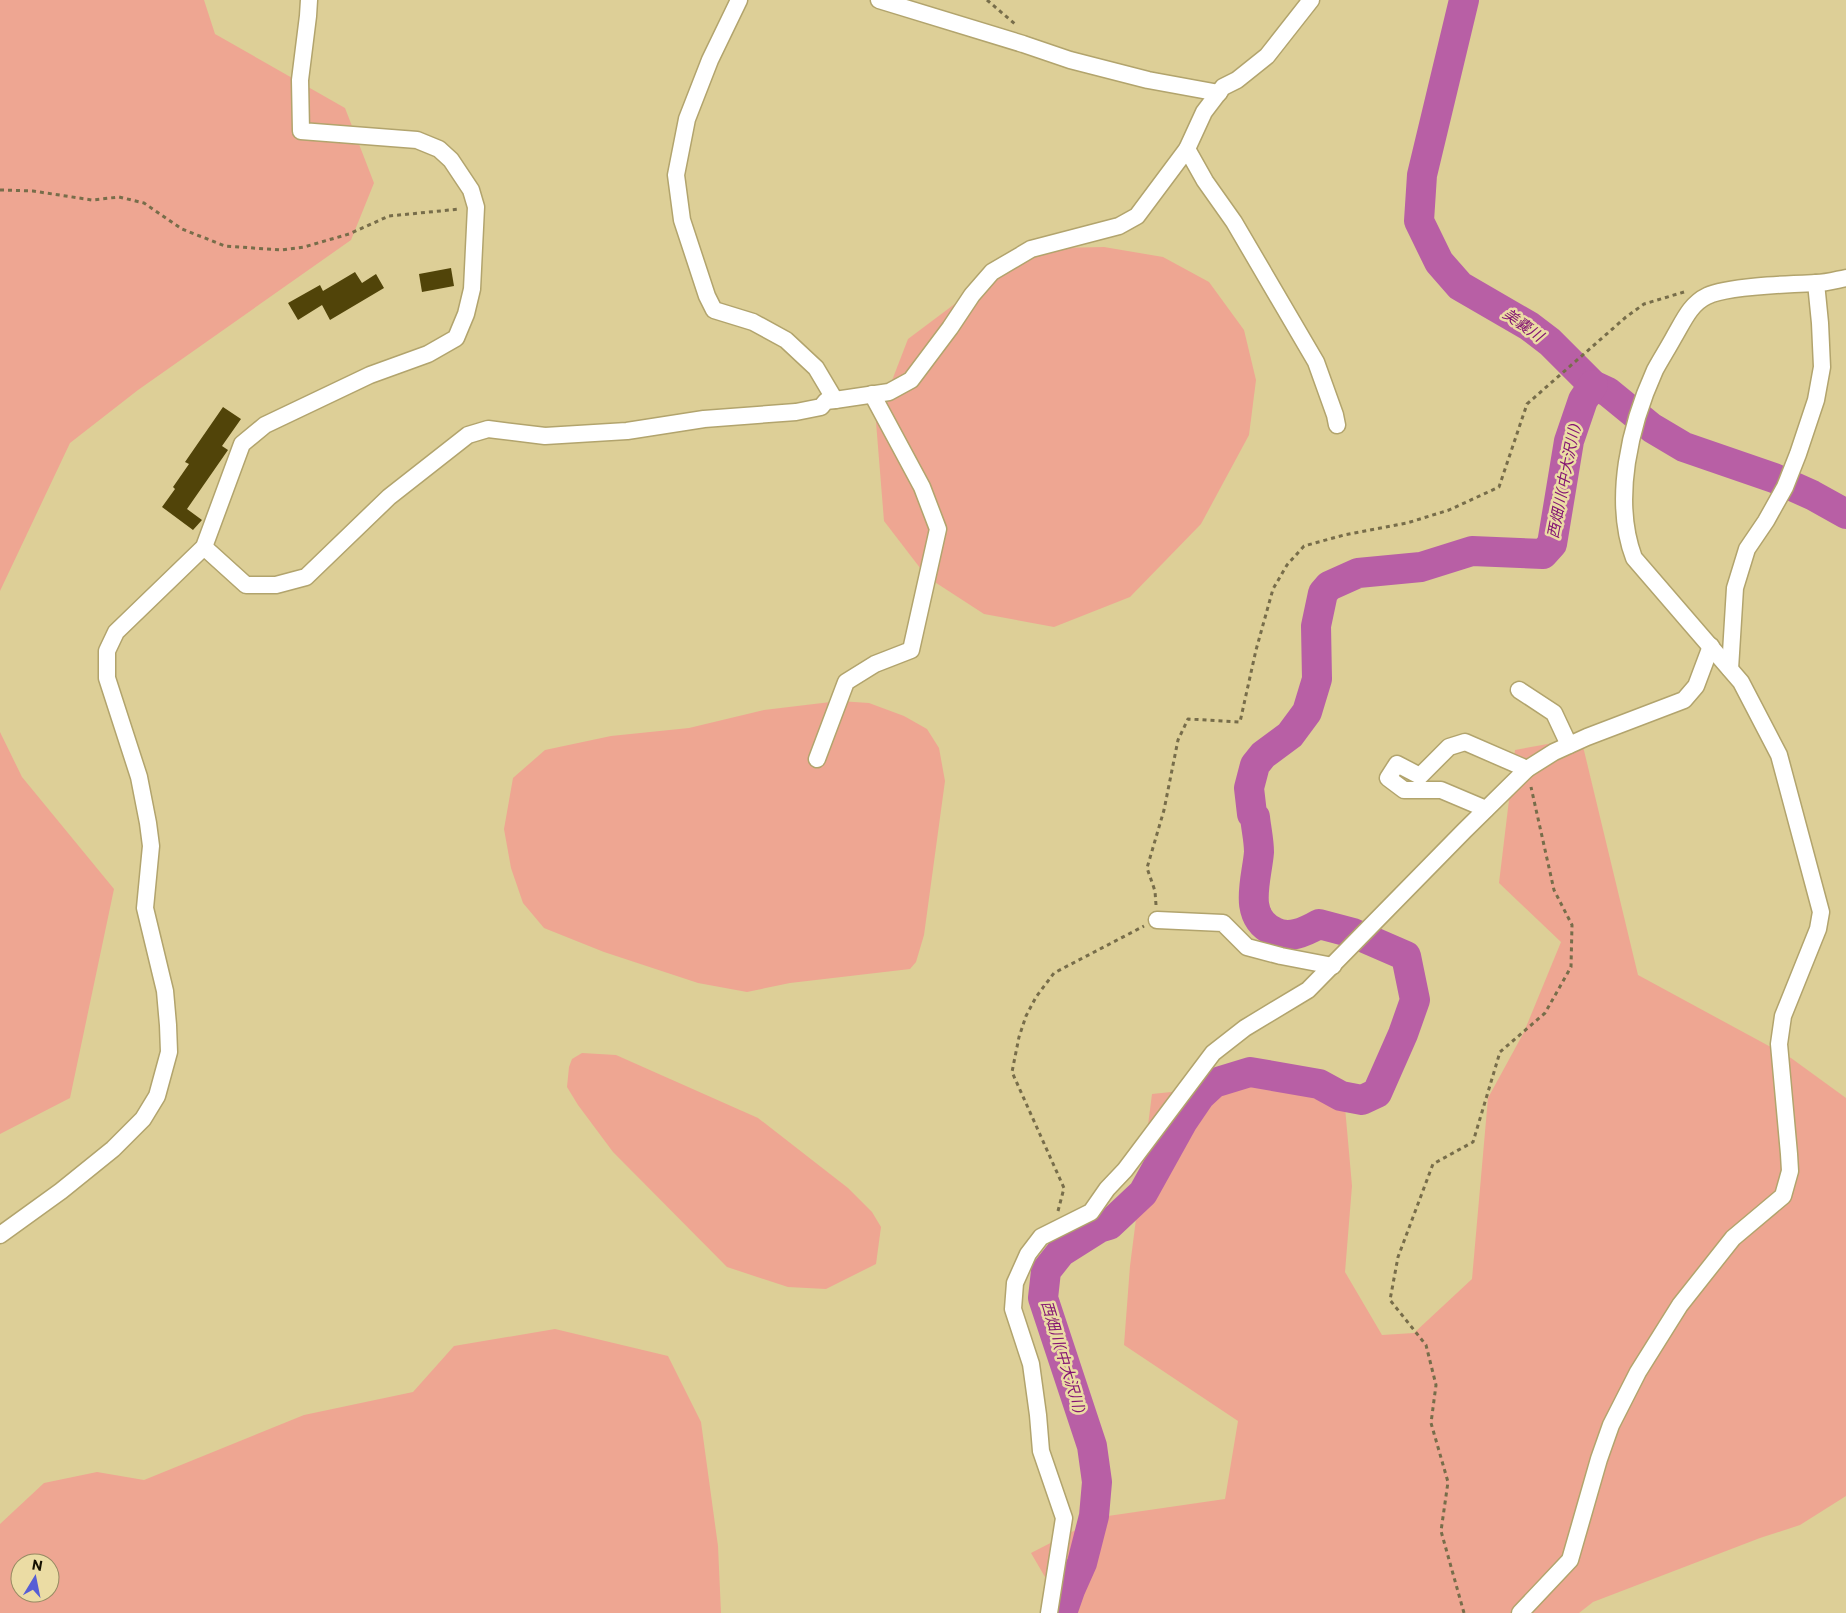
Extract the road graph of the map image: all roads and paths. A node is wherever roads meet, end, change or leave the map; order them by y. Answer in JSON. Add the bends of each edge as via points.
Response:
{"nodes":[{"id":1,"x":309,"y":0,"type":"edge"},
{"id":2,"x":739,"y":0,"type":"edge"},
{"id":3,"x":879,"y":0,"type":"edge"},
{"id":4,"x":1311,"y":0,"type":"edge"},
{"id":5,"x":1219,"y":92,"type":"junction"},
{"id":6,"x":1187,"y":149,"type":"junction"},
{"id":7,"x":0,"y":190,"type":"edge"},
{"id":8,"x":476,"y":207,"type":"junction"},
{"id":9,"x":1846,"y":278,"type":"edge"},
{"id":10,"x":1816,"y":283,"type":"junction"},
{"id":11,"x":1688,"y":291,"type":"dead end"},
{"id":12,"x":872,"y":394,"type":"junction"},
{"id":13,"x":835,"y":400,"type":"junction"},
{"id":14,"x":1337,"y":425,"type":"dead end"},
{"id":15,"x":204,"y":547,"type":"junction"},
{"id":16,"x":1710,"y":646,"type":"junction"},
{"id":17,"x":1730,"y":669,"type":"junction"},
{"id":18,"x":1520,"y":690,"type":"dead end"},
{"id":19,"x":1569,"y":745,"type":"junction"},
{"id":20,"x":817,"y":759,"type":"dead end"},
{"id":21,"x":1527,"y":769,"type":"junction"},
{"id":22,"x":1486,"y":809,"type":"junction"},
{"id":23,"x":1157,"y":920,"type":"junction"},
{"id":24,"x":1333,"y":966,"type":"junction"},
{"id":25,"x":1052,"y":1230,"type":"junction"},
{"id":26,"x":0,"y":1235,"type":"edge"},
{"id":27,"x":1049,"y":1613,"type":"edge"},
{"id":28,"x":1464,"y":1613,"type":"edge"},
{"id":29,"x":1520,"y":1613,"type":"edge"}],
"edges":[{"from":1,"to":8,"type":"street","via":[[300,80],[301,131],[417,140],[439,149],[451,160],[471,190]]},
{"from":2,"to":13,"type":"street","via":[[710,60],[687,119],[676,175],[682,220],[714,310],[753,322],[786,340],[816,368]]},
{"from":3,"to":5,"type":"street","via":[[1070,60],[1148,80]]},
{"from":4,"to":5,"type":"street","via":[[1267,56]]},
{"from":5,"to":6,"type":"street","via":[[1204,112]]},
{"from":6,"to":12,"type":"street","via":[[1137,216],[1119,226],[1031,248],[992,272],[911,380],[888,392]]},
{"from":6,"to":14,"type":"street","via":[[1316,362]]},
{"from":7,"to":8,"type":"path","via":[[33,191],[92,200],[119,197],[144,203],[182,229],[225,246],[282,250],[349,234],[389,216]]},
{"from":8,"to":15,"type":"street","via":[[472,289],[456,338],[428,354],[370,375],[265,425],[242,444]]},
{"from":9,"to":10,"type":"street"},
{"from":10,"to":16,"type":"street","via":[[1727,290],[1707,296],[1693,306],[1659,364],[1631,440],[1623,504],[1634,558]]},
{"from":10,"to":17,"type":"street","via":[[1822,367],[1816,400],[1785,487],[1747,549],[1735,588]]},
{"from":11,"to":23,"type":"path","via":[[1644,304],[1526,404],[1499,486],[1449,510],[1407,523],[1304,546],[1286,565],[1273,590],[1240,722],[1188,719],[1178,740],[1148,868],[1155,891]]},
{"from":12,"to":13,"type":"street"},
{"from":12,"to":20,"type":"street","via":[[922,487],[938,529],[911,650],[875,664],[846,682]]},
{"from":13,"to":15,"type":"street","via":[[821,407],[796,412],[704,419],[627,432],[546,436],[488,429],[468,435],[388,497],[306,577],[276,585],[246,585]]},
{"from":15,"to":26,"type":"street","via":[[116,632],[107,651],[107,678],[139,777],[151,846],[145,908],[165,991],[168,1025],[168,1052],[158,1096],[142,1119],[113,1149]]},
{"from":16,"to":17,"type":"street"},
{"from":16,"to":19,"type":"street","via":[[1696,686],[1684,700]]},
{"from":17,"to":29,"type":"street","via":[[1741,682],[1779,755],[1821,912],[1818,928],[1784,1016],[1779,1044],[1790,1172],[1784,1196],[1733,1238],[1680,1305],[1638,1372],[1608,1433],[1570,1560]]},
{"from":18,"to":19,"type":"street","via":[[1554,713]]},
{"from":19,"to":21,"type":"street"},
{"from":21,"to":22,"type":"street"},
{"from":21,"to":22,"type":"street","via":[[1465,742],[1449,747],[1420,776],[1397,764],[1388,778],[1404,790],[1441,790]]},
{"from":21,"to":28,"type":"path","via":[[1554,890],[1572,925],[1571,967],[1545,1013],[1500,1052],[1473,1142],[1433,1164],[1398,1257],[1390,1300],[1426,1346],[1436,1385],[1431,1423],[1448,1482],[1441,1531]]},
{"from":22,"to":24,"type":"street"},
{"from":23,"to":24,"type":"street","via":[[1223,923],[1247,946]]},
{"from":23,"to":25,"type":"path","via":[[1054,973],[1026,1016],[1012,1072],[1064,1188]]},
{"from":24,"to":25,"type":"street","via":[[1308,990],[1245,1028],[1213,1053],[1091,1212]]},
{"from":25,"to":27,"type":"street","via":[[1041,1237],[1028,1254],[1015,1283],[1013,1309],[1031,1364],[1041,1451],[1064,1518]]}]}
